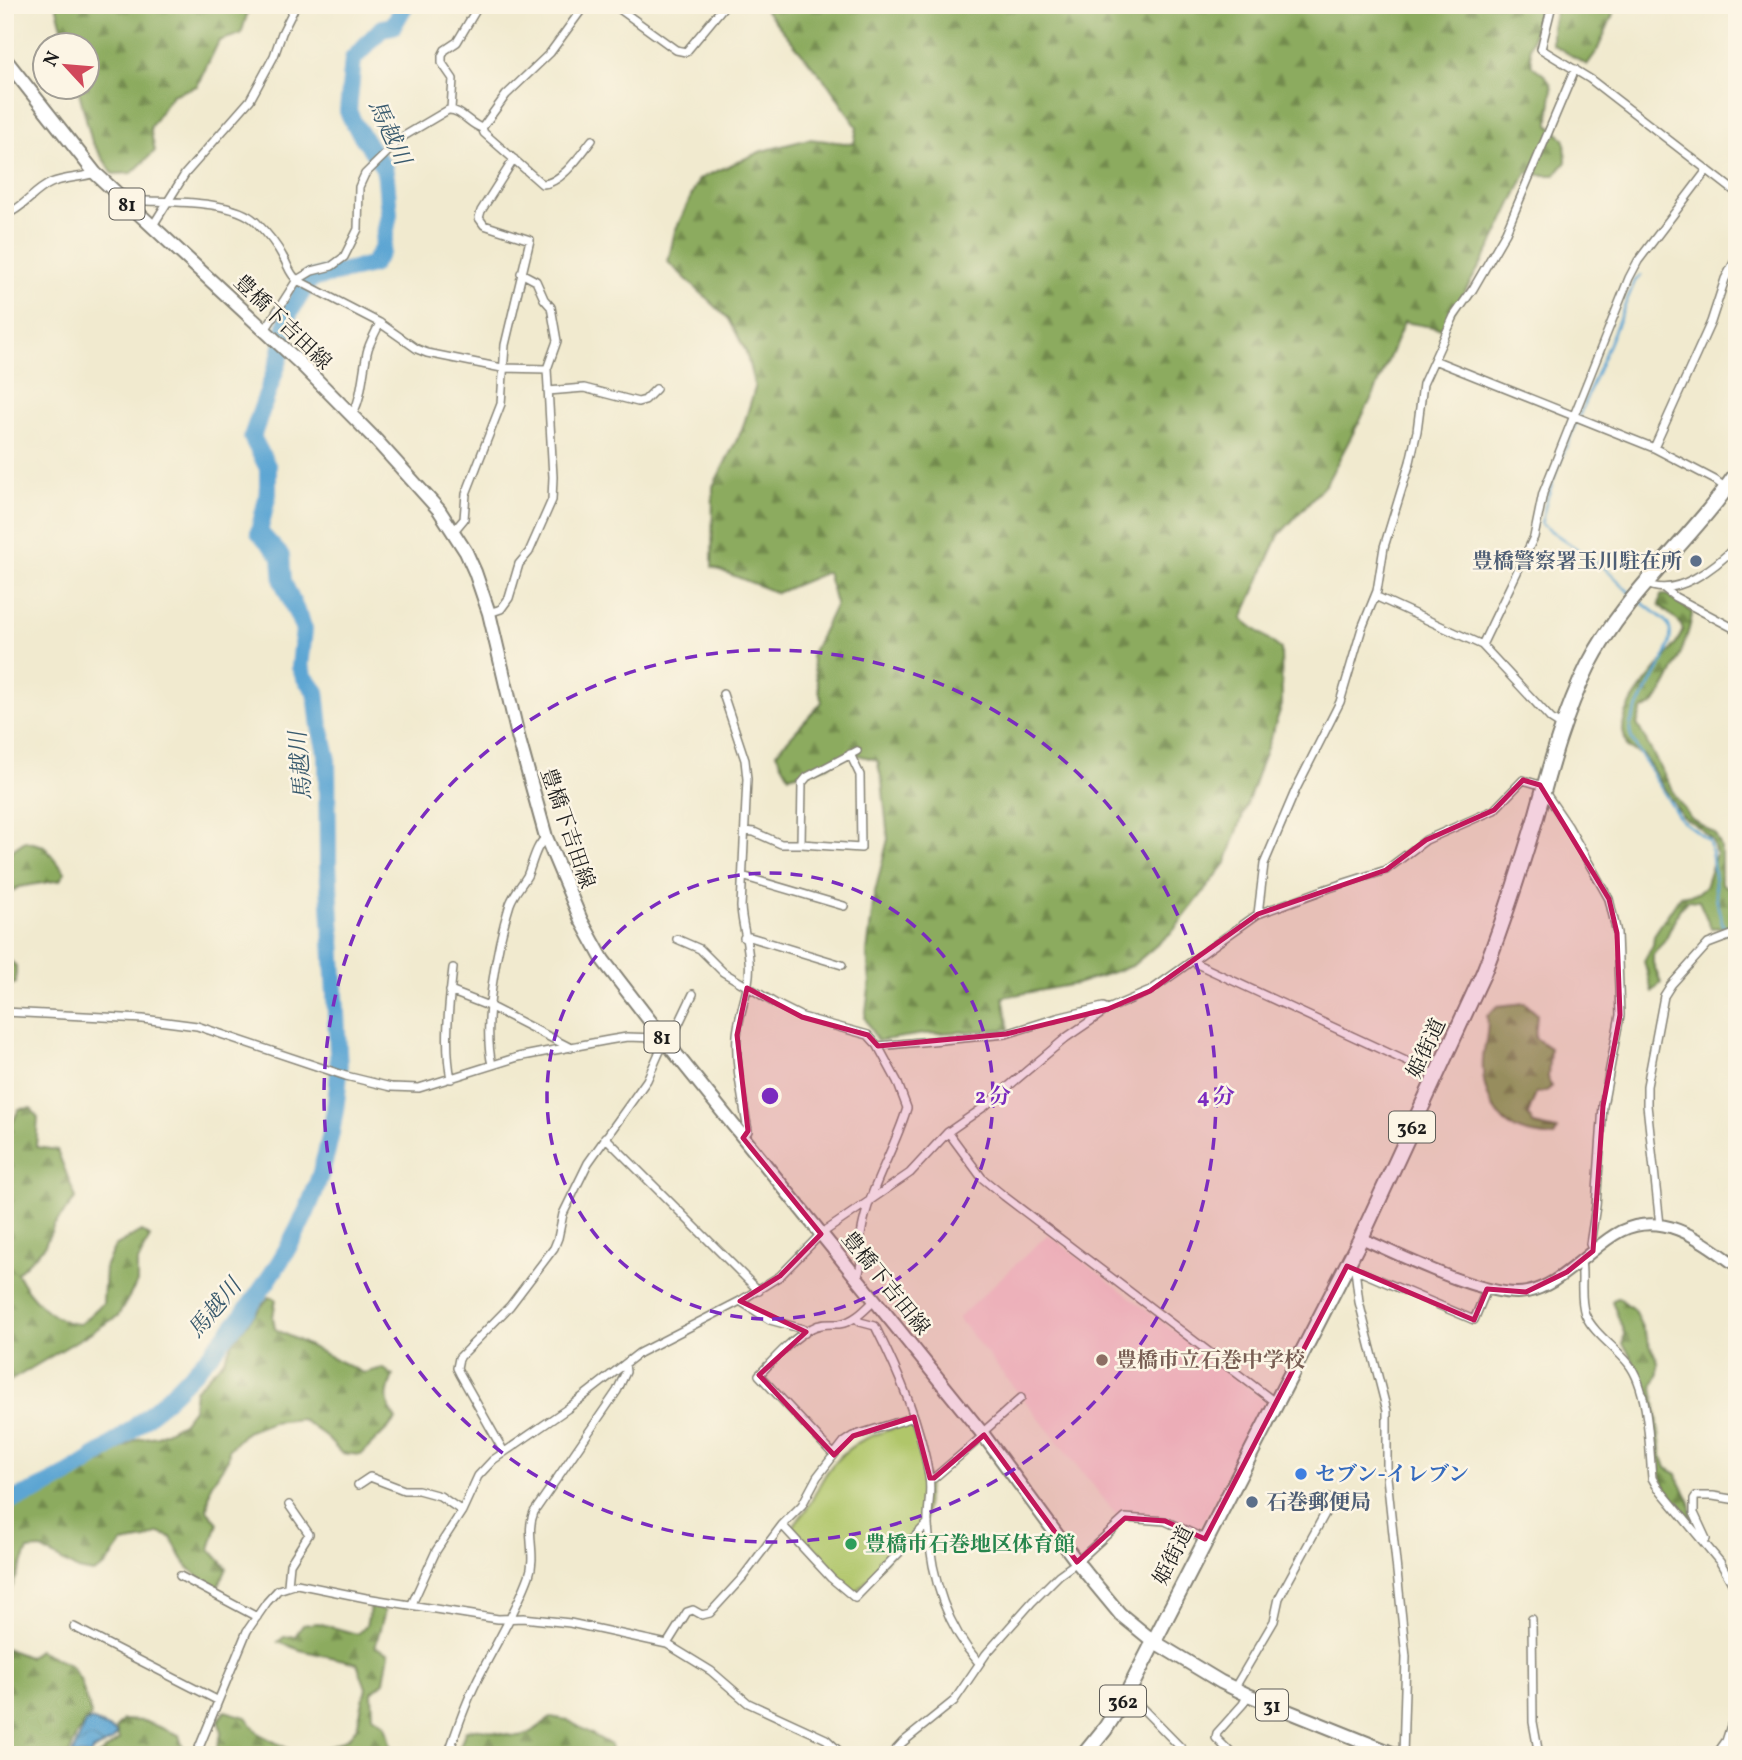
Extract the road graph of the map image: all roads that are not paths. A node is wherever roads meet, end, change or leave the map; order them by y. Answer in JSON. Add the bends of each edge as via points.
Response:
{"nodes":[{"id":1,"x":296,"y":5,"type":"edge"},
{"id":2,"x":479,"y":5,"type":"edge"},
{"id":3,"x":584,"y":5,"type":"edge"},
{"id":4,"x":614,"y":5,"type":"edge"},
{"id":5,"x":724,"y":5,"type":"edge"},
{"id":6,"x":1552,"y":5,"type":"edge"},
{"id":7,"x":5,"y":59,"type":"edge"},
{"id":8,"x":1576,"y":69,"type":"junction"},
{"id":9,"x":451,"y":109,"type":"junction"},
{"id":10,"x":482,"y":128,"type":"junction"},
{"id":11,"x":592,"y":140,"type":"dead end"},
{"id":12,"x":514,"y":159,"type":"junction"},
{"id":13,"x":1707,"y":170,"type":"junction"},
{"id":14,"x":95,"y":173,"type":"junction"},
{"id":15,"x":1737,"y":193,"type":"edge"},
{"id":16,"x":124,"y":200,"type":"junction"},
{"id":17,"x":167,"y":202,"type":"junction"},
{"id":18,"x":5,"y":215,"type":"edge"},
{"id":19,"x":152,"y":227,"type":"junction"},
{"id":20,"x":1737,"y":257,"type":"edge"},
{"id":21,"x":521,"y":273,"type":"junction"},
{"id":22,"x":303,"y":283,"type":"junction"},
{"id":23,"x":380,"y":323,"type":"junction"},
{"id":24,"x":266,"y":331,"type":"junction"},
{"id":25,"x":1434,"y":360,"type":"junction"},
{"id":26,"x":502,"y":368,"type":"junction"},
{"id":27,"x":547,"y":369,"type":"junction"},
{"id":28,"x":656,"y":389,"type":"dead end"},
{"id":29,"x":548,"y":391,"type":"junction"},
{"id":30,"x":351,"y":415,"type":"junction"},
{"id":31,"x":1578,"y":418,"type":"junction"},
{"id":32,"x":1654,"y":448,"type":"junction"},
{"id":33,"x":1737,"y":473,"type":"edge"},
{"id":34,"x":1726,"y":488,"type":"junction"},
{"id":35,"x":454,"y":531,"type":"junction"},
{"id":36,"x":1737,"y":545,"type":"edge"},
{"id":37,"x":1665,"y":589,"type":"junction"},
{"id":38,"x":1638,"y":592,"type":"junction"},
{"id":39,"x":1375,"y":596,"type":"junction"},
{"id":40,"x":489,"y":614,"type":"junction"},
{"id":41,"x":1737,"y":630,"type":"edge"},
{"id":42,"x":1482,"y":645,"type":"junction"},
{"id":43,"x":723,"y":694,"type":"dead end"},
{"id":44,"x":1563,"y":726,"type":"junction"},
{"id":45,"x":1543,"y":792,"type":"junction"},
{"id":46,"x":745,"y":831,"type":"junction"},
{"id":47,"x":545,"y":837,"type":"junction"},
{"id":48,"x":800,"y":844,"type":"junction"},
{"id":49,"x":742,"y":876,"type":"junction"},
{"id":50,"x":844,"y":906,"type":"dead end"},
{"id":51,"x":1258,"y":914,"type":"junction"},
{"id":52,"x":1735,"y":934,"type":"edge"},
{"id":53,"x":677,"y":939,"type":"dead end"},
{"id":54,"x":744,"y":939,"type":"junction"},
{"id":55,"x":1195,"y":960,"type":"junction"},
{"id":56,"x":842,"y":965,"type":"dead end"},
{"id":57,"x":453,"y":968,"type":"dead end"},
{"id":58,"x":747,"y":988,"type":"junction"},
{"id":59,"x":450,"y":991,"type":"junction"},
{"id":60,"x":693,"y":994,"type":"dead end"},
{"id":61,"x":491,"y":1007,"type":"junction"},
{"id":62,"x":1108,"y":1009,"type":"junction"},
{"id":63,"x":5,"y":1012,"type":"edge"},
{"id":64,"x":664,"y":1039,"type":"junction"},
{"id":65,"x":878,"y":1045,"type":"junction"},
{"id":66,"x":571,"y":1048,"type":"junction"},
{"id":67,"x":492,"y":1065,"type":"junction"},
{"id":68,"x":1436,"y":1075,"type":"junction"},
{"id":69,"x":451,"y":1079,"type":"junction"},
{"id":70,"x":948,"y":1132,"type":"junction"},
{"id":71,"x":605,"y":1137,"type":"junction"},
{"id":72,"x":743,"y":1138,"type":"junction"},
{"id":73,"x":868,"y":1203,"type":"junction"},
{"id":74,"x":1660,"y":1225,"type":"junction"},
{"id":75,"x":821,"y":1234,"type":"junction"},
{"id":76,"x":1361,"y":1238,"type":"junction"},
{"id":77,"x":1593,"y":1251,"type":"junction"},
{"id":78,"x":1581,"y":1261,"type":"junction"},
{"id":79,"x":1737,"y":1266,"type":"edge"},
{"id":80,"x":1351,"y":1267,"type":"junction"},
{"id":81,"x":857,"y":1278,"type":"junction"},
{"id":82,"x":1487,"y":1289,"type":"junction"},
{"id":83,"x":759,"y":1291,"type":"junction"},
{"id":84,"x":875,"y":1300,"type":"junction"},
{"id":85,"x":740,"y":1301,"type":"junction"},
{"id":86,"x":856,"y":1318,"type":"junction"},
{"id":87,"x":805,"y":1333,"type":"junction"},
{"id":88,"x":625,"y":1364,"type":"junction"},
{"id":89,"x":1021,"y":1398,"type":"dead end"},
{"id":90,"x":1276,"y":1403,"type":"junction"},
{"id":91,"x":914,"y":1417,"type":"junction"},
{"id":92,"x":983,"y":1434,"type":"junction"},
{"id":93,"x":504,"y":1452,"type":"junction"},
{"id":94,"x":834,"y":1455,"type":"junction"},
{"id":95,"x":930,"y":1478,"type":"junction"},
{"id":96,"x":358,"y":1485,"type":"dead end"},
{"id":97,"x":1328,"y":1498,"type":"dead end"},
{"id":98,"x":1737,"y":1500,"type":"edge"},
{"id":99,"x":289,"y":1504,"type":"dead end"},
{"id":100,"x":462,"y":1511,"type":"junction"},
{"id":101,"x":928,"y":1523,"type":"junction"},
{"id":102,"x":782,"y":1525,"type":"junction"},
{"id":103,"x":1205,"y":1539,"type":"junction"},
{"id":104,"x":1707,"y":1544,"type":"junction"},
{"id":105,"x":1077,"y":1562,"type":"junction"},
{"id":106,"x":180,"y":1576,"type":"dead end"},
{"id":107,"x":288,"y":1585,"type":"junction"},
{"id":108,"x":1737,"y":1591,"type":"edge"},
{"id":109,"x":412,"y":1604,"type":"junction"},
{"id":110,"x":257,"y":1617,"type":"junction"},
{"id":111,"x":510,"y":1619,"type":"junction"},
{"id":112,"x":1532,"y":1619,"type":"dead end"},
{"id":113,"x":74,"y":1627,"type":"dead end"},
{"id":114,"x":1153,"y":1641,"type":"junction"},
{"id":115,"x":667,"y":1643,"type":"junction"},
{"id":116,"x":979,"y":1663,"type":"junction"},
{"id":117,"x":1234,"y":1689,"type":"junction"},
{"id":118,"x":1248,"y":1695,"type":"junction"},
{"id":119,"x":1126,"y":1696,"type":"junction"},
{"id":120,"x":217,"y":1700,"type":"junction"},
{"id":121,"x":1737,"y":1707,"type":"edge"},
{"id":122,"x":1726,"y":1741,"type":"junction"},
{"id":123,"x":196,"y":1755,"type":"edge"},
{"id":124,"x":448,"y":1755,"type":"edge"},
{"id":125,"x":844,"y":1755,"type":"edge"},
{"id":126,"x":891,"y":1755,"type":"edge"},
{"id":127,"x":1084,"y":1755,"type":"edge"},
{"id":128,"x":1188,"y":1755,"type":"edge"},
{"id":129,"x":1233,"y":1755,"type":"edge"},
{"id":130,"x":1397,"y":1755,"type":"edge"},
{"id":131,"x":1403,"y":1755,"type":"edge"},
{"id":132,"x":1539,"y":1755,"type":"edge"},
{"id":133,"x":1716,"y":1755,"type":"edge"},
{"id":134,"x":1729,"y":1755,"type":"edge"}],
"edges":[{"from":1,"to":17,"type":"street","via":[[250,100],[200,155]]},
{"from":2,"to":9,"type":"street","via":[[457,42],[442,55],[453,79]]},
{"from":3,"to":10,"type":"street","via":[[550,53],[506,94]]},
{"from":4,"to":5,"type":"street","via":[[676,50],[686,52]]},
{"from":6,"to":8,"type":"street","via":[[1541,49]]},
{"from":7,"to":14,"type":"main road","name":"豊橋下吉田線","number":"81"},
{"from":8,"to":13,"type":"street"},
{"from":8,"to":25,"type":"street","via":[[1506,232],[1454,316]]},
{"from":9,"to":10,"type":"street"},
{"from":9,"to":22,"type":"street","via":[[404,136],[362,180],[358,229],[344,257],[312,271]]},
{"from":10,"to":12,"type":"street"},
{"from":11,"to":12,"type":"street","via":[[568,169],[548,184],[542,184]]},
{"from":12,"to":21,"type":"street","via":[[479,218],[484,225],[530,240]]},
{"from":13,"to":15,"type":"street"},
{"from":13,"to":31,"type":"street","via":[[1638,261]]},
{"from":14,"to":16,"type":"main road","name":"豊橋下吉田線","number":"81"},
{"from":14,"to":18,"type":"street","via":[[52,182]]},
{"from":16,"to":17,"type":"street"},
{"from":16,"to":19,"type":"main road","name":"豊橋下吉田線","number":"81"},
{"from":17,"to":19,"type":"street"},
{"from":17,"to":22,"type":"street","via":[[219,207],[250,217],[273,242],[290,274]]},
{"from":19,"to":24,"type":"main road","name":"豊橋下吉田線","number":"81"},
{"from":20,"to":32,"type":"street"},
{"from":21,"to":26,"type":"street"},
{"from":21,"to":27,"type":"street","via":[[537,281],[551,307],[557,341]]},
{"from":22,"to":23,"type":"street"},
{"from":22,"to":24,"type":"street"},
{"from":23,"to":26,"type":"street","via":[[427,354]]},
{"from":23,"to":30,"type":"street","via":[[367,353],[359,404]]},
{"from":24,"to":30,"type":"main road","name":"豊橋下吉田線","number":"81"},
{"from":25,"to":31,"type":"street"},
{"from":25,"to":39,"type":"street","via":[[1423,384],[1415,441],[1384,547]]},
{"from":26,"to":27,"type":"street"},
{"from":26,"to":35,"type":"street","via":[[498,412],[466,494],[464,519]]},
{"from":27,"to":29,"type":"street"},
{"from":28,"to":29,"type":"street","via":[[638,402],[584,388]]},
{"from":29,"to":40,"type":"street","via":[[552,500],[519,564],[509,598],[501,609]]},
{"from":30,"to":35,"type":"main road","name":"豊橋下吉田線","number":"81","via":[[422,489]]},
{"from":31,"to":32,"type":"street"},
{"from":31,"to":42,"type":"street","via":[[1543,493],[1534,537]]},
{"from":32,"to":34,"type":"street"},
{"from":33,"to":34,"type":"highway","name":"姫街道","number":"362"},
{"from":34,"to":38,"type":"highway","name":"姫街道","number":"362"},
{"from":35,"to":40,"type":"main road","name":"豊橋下吉田線","number":"81"},
{"from":36,"to":37,"type":"street","via":[[1708,570]]},
{"from":37,"to":38,"type":"street"},
{"from":37,"to":41,"type":"street"},
{"from":38,"to":44,"type":"highway","name":"姫街道","number":"362","via":[[1588,666]]},
{"from":39,"to":42,"type":"street"},
{"from":39,"to":51,"type":"street","via":[[1340,702],[1264,864]]},
{"from":40,"to":47,"type":"main road","name":"豊橋下吉田線","number":"81"},
{"from":42,"to":44,"type":"street","via":[[1551,719]]},
{"from":43,"to":46,"type":"street","via":[[745,760]]},
{"from":44,"to":45,"type":"highway","name":"姫街道","number":"362"},
{"from":45,"to":51,"type":"street","via":[[1540,785],[1523,780],[1494,810],[1426,840],[1386,870]]},
{"from":45,"to":68,"type":"highway","name":"姫街道","number":"362","via":[[1500,932]]},
{"from":45,"to":77,"type":"street","via":[[1568,826],[1608,899],[1617,933],[1620,1015],[1603,1106]]},
{"from":46,"to":48,"type":"street","via":[[781,845]]},
{"from":46,"to":49,"type":"street"},
{"from":47,"to":61,"type":"street","via":[[511,903],[495,967]]},
{"from":47,"to":64,"type":"main road","name":"豊橋下吉田線","number":"81","via":[[603,960]]},
{"from":48,"to":48,"type":"street","via":[[861,848],[860,775],[854,753],[802,783]]},
{"from":49,"to":50,"type":"street"},
{"from":49,"to":54,"type":"street"},
{"from":51,"to":55,"type":"street"},
{"from":52,"to":74,"type":"street","via":[[1708,944],[1671,985],[1661,1006],[1647,1086]]},
{"from":53,"to":58,"type":"street","via":[[700,949]]},
{"from":54,"to":56,"type":"street"},
{"from":54,"to":58,"type":"street","via":[[750,960]]},
{"from":55,"to":62,"type":"street","via":[[1131,1001]]},
{"from":55,"to":68,"type":"street"},
{"from":57,"to":59,"type":"street"},
{"from":58,"to":65,"type":"street","via":[[802,1017],[868,1035]]},
{"from":58,"to":72,"type":"street","via":[[737,1035],[748,1131]]},
{"from":59,"to":61,"type":"street"},
{"from":59,"to":69,"type":"street"},
{"from":60,"to":64,"type":"street"},
{"from":61,"to":66,"type":"street"},
{"from":61,"to":67,"type":"street"},
{"from":62,"to":65,"type":"street","via":[[1066,1015],[1006,1034]]},
{"from":62,"to":70,"type":"street"},
{"from":63,"to":69,"type":"street","via":[[197,1026],[391,1087],[419,1088]]},
{"from":64,"to":66,"type":"street","via":[[627,1037]]},
{"from":64,"to":71,"type":"street","via":[[647,1080]]},
{"from":64,"to":72,"type":"main road","name":"豊橋下吉田線","number":"81"},
{"from":65,"to":73,"type":"street","via":[[907,1108]]},
{"from":66,"to":67,"type":"street"},
{"from":67,"to":69,"type":"street"},
{"from":68,"to":76,"type":"highway","name":"姫街道","number":"362"},
{"from":70,"to":73,"type":"street","via":[[910,1173]]},
{"from":70,"to":90,"type":"street","via":[[982,1178]]},
{"from":71,"to":83,"type":"street"},
{"from":71,"to":93,"type":"street","via":[[563,1214],[554,1248],[510,1306],[459,1358],[457,1368]]},
{"from":72,"to":75,"type":"main road","name":"豊橋下吉田線","number":"81"},
{"from":73,"to":75,"type":"street"},
{"from":73,"to":81,"type":"street"},
{"from":74,"to":77,"type":"street","via":[[1620,1231]]},
{"from":74,"to":79,"type":"street","via":[[1689,1234]]},
{"from":75,"to":81,"type":"main road","name":"豊橋下吉田線","number":"81"},
{"from":75,"to":83,"type":"street"},
{"from":76,"to":80,"type":"highway","name":"姫街道","number":"362"},
{"from":76,"to":82,"type":"street"},
{"from":77,"to":78,"type":"street"},
{"from":78,"to":82,"type":"street","via":[[1548,1285],[1526,1292]]},
{"from":78,"to":104,"type":"street","via":[[1587,1319],[1630,1365],[1642,1394],[1652,1478]]},
{"from":80,"to":82,"type":"street","via":[[1474,1320]]},
{"from":80,"to":90,"type":"highway","name":"姫街道","number":"362"},
{"from":80,"to":131,"type":"street","via":[[1387,1410],[1387,1477],[1406,1657]]},
{"from":81,"to":84,"type":"main road","name":"豊橋下吉田線","number":"81"},
{"from":83,"to":85,"type":"street"},
{"from":84,"to":86,"type":"street"},
{"from":84,"to":92,"type":"main road","name":"豊橋下吉田線","number":"81"},
{"from":85,"to":87,"type":"street","via":[[770,1320]]},
{"from":85,"to":88,"type":"street","via":[[656,1343]]},
{"from":86,"to":87,"type":"street"},
{"from":86,"to":91,"type":"street","via":[[875,1326]]},
{"from":87,"to":94,"type":"street","via":[[759,1375]]},
{"from":88,"to":93,"type":"street"},
{"from":88,"to":111,"type":"street","via":[[617,1391],[534,1512],[529,1529],[533,1563]]},
{"from":89,"to":92,"type":"street"},
{"from":90,"to":103,"type":"highway","name":"姫街道","number":"362"},
{"from":91,"to":94,"type":"street","via":[[853,1436]]},
{"from":91,"to":95,"type":"street"},
{"from":92,"to":95,"type":"street"},
{"from":92,"to":105,"type":"main road","name":"豊橋下吉田線","number":"81"},
{"from":93,"to":100,"type":"street","via":[[478,1476]]},
{"from":94,"to":102,"type":"street","via":[[802,1505]]},
{"from":95,"to":101,"type":"street"},
{"from":96,"to":100,"type":"street","via":[[370,1477],[404,1490],[440,1496]]},
{"from":97,"to":117,"type":"street","via":[[1328,1508],[1279,1598],[1274,1621]]},
{"from":98,"to":104,"type":"street","via":[[1696,1496],[1694,1513]]},
{"from":99,"to":107,"type":"street","via":[[309,1534],[290,1564]]},
{"from":100,"to":109,"type":"street","via":[[436,1551]]},
{"from":101,"to":102,"type":"street","via":[[855,1598]]},
{"from":101,"to":116,"type":"street","via":[[936,1584],[948,1617]]},
{"from":102,"to":115,"type":"street","via":[[710,1613],[687,1612]]},
{"from":103,"to":105,"type":"street","via":[[1165,1521],[1125,1518]]},
{"from":103,"to":114,"type":"highway","name":"姫街道","number":"362"},
{"from":104,"to":108,"type":"street"},
{"from":105,"to":114,"type":"main road","name":"豊橋下吉田線","number":"81","via":[[1120,1614]]},
{"from":105,"to":116,"type":"street","via":[[1032,1602]]},
{"from":106,"to":110,"type":"street"},
{"from":107,"to":109,"type":"street"},
{"from":107,"to":110,"type":"street","via":[[278,1590]]},
{"from":109,"to":111,"type":"street"},
{"from":110,"to":120,"type":"street"},
{"from":111,"to":115,"type":"street","via":[[570,1623]]},
{"from":111,"to":124,"type":"street","via":[[472,1691]]},
{"from":112,"to":132,"type":"street","via":[[1533,1722]]},
{"from":113,"to":120,"type":"street"},
{"from":114,"to":117,"type":"main road","number":"31"},
{"from":114,"to":119,"type":"highway","name":"姫街道","number":"362"},
{"from":115,"to":125,"type":"street","via":[[711,1671],[748,1703],[826,1739]]},
{"from":116,"to":126,"type":"street","via":[[954,1701]]},
{"from":117,"to":118,"type":"main road","number":"31"},
{"from":118,"to":129,"type":"street","via":[[1217,1732],[1216,1738]]},
{"from":118,"to":130,"type":"main road","number":"31"},
{"from":119,"to":127,"type":"highway","name":"姫街道","number":"362"},
{"from":119,"to":128,"type":"street"},
{"from":120,"to":123,"type":"street"},
{"from":121,"to":122,"type":"street"},
{"from":122,"to":133,"type":"street"},
{"from":122,"to":134,"type":"street"}]}
